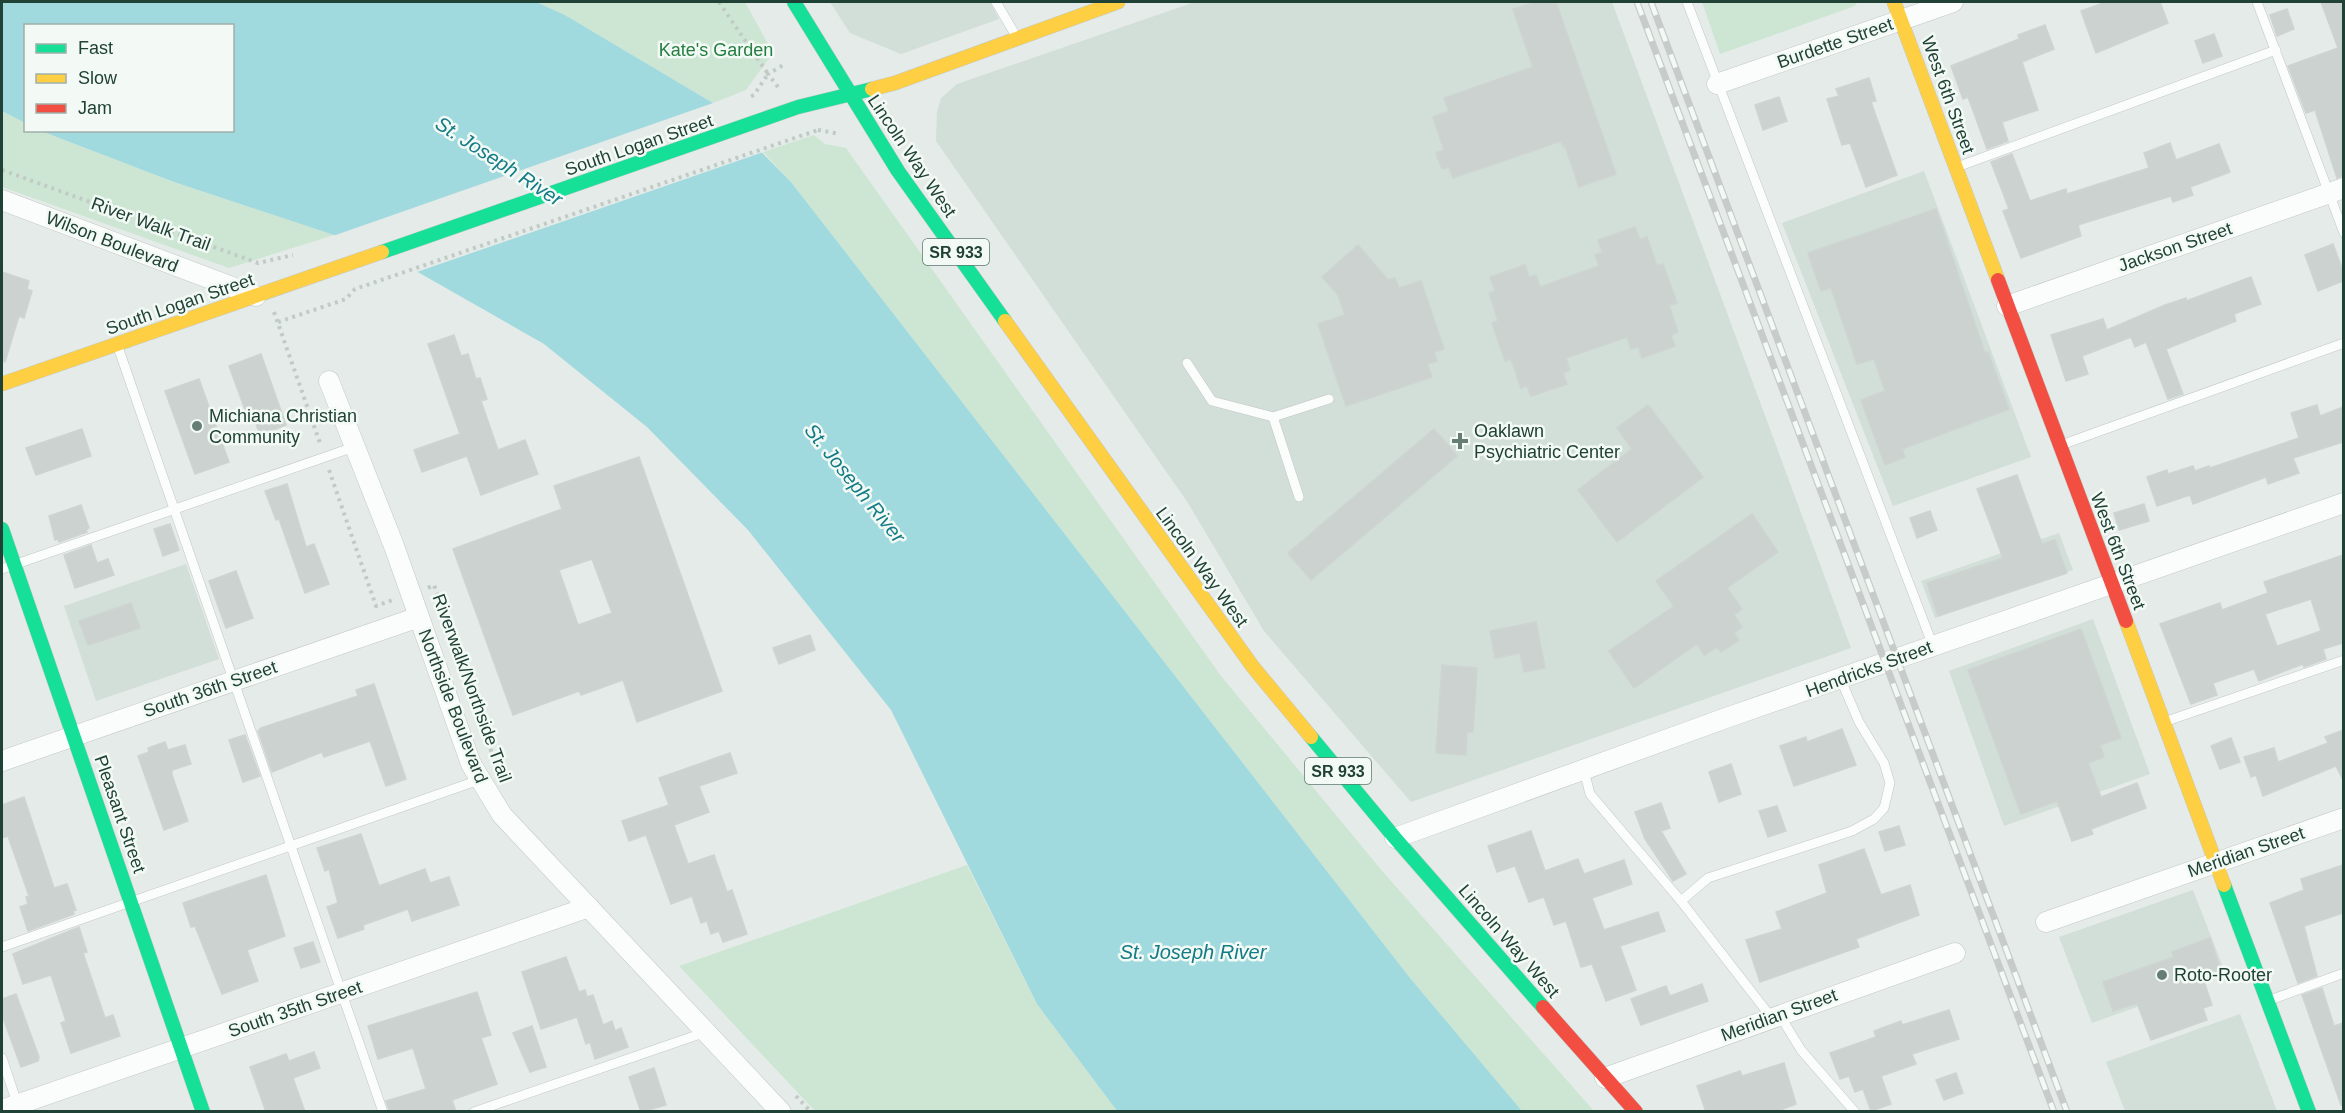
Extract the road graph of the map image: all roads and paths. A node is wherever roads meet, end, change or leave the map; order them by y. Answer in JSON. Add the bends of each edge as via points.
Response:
{"nodes":[{"id":1,"x":719,"y":2,"type":"edge"},
{"id":2,"x":794,"y":2,"type":"edge"},
{"id":3,"x":996,"y":2,"type":"edge"},
{"id":4,"x":1118,"y":2,"type":"edge"},
{"id":5,"x":1687,"y":2,"type":"edge"},
{"id":6,"x":1953,"y":2,"type":"edge"},
{"id":7,"x":2257,"y":2,"type":"edge"},
{"id":8,"x":1898,"y":11,"type":"edge"},
{"id":9,"x":1017,"y":38,"type":"junction"},
{"id":10,"x":2276,"y":50,"type":"junction"},
{"id":11,"x":785,"y":64,"type":"dead end"},
{"id":12,"x":768,"y":74,"type":"junction"},
{"id":13,"x":1717,"y":84,"type":"junction"},
{"id":14,"x":778,"y":87,"type":"dead end"},
{"id":15,"x":848,"y":93,"type":"junction"},
{"id":16,"x":754,"y":95,"type":"dead end"},
{"id":17,"x":840,"y":134,"type":"dead end"},
{"id":18,"x":1955,"y":168,"type":"junction"},
{"id":19,"x":2,"y":170,"type":"edge"},
{"id":20,"x":2336,"y":190,"type":"edge"},
{"id":21,"x":2,"y":200,"type":"edge"},
{"id":22,"x":2343,"y":233,"type":"edge"},
{"id":23,"x":302,"y":253,"type":"dead end"},
{"id":24,"x":258,"y":262,"type":"junction"},
{"id":25,"x":260,"y":270,"type":"dead end"},
{"id":26,"x":256,"y":296,"type":"junction"},
{"id":27,"x":2007,"y":306,"type":"junction"},
{"id":28,"x":275,"y":315,"type":"dead end"},
{"id":29,"x":278,"y":322,"type":"junction"},
{"id":30,"x":2343,"y":343,"type":"edge"},
{"id":31,"x":117,"y":345,"type":"junction"},
{"id":32,"x":1187,"y":363,"type":"dead end"},
{"id":33,"x":329,"y":381,"type":"dead end"},
{"id":34,"x":2,"y":384,"type":"edge"},
{"id":35,"x":1329,"y":399,"type":"dead end"},
{"id":36,"x":1273,"y":417,"type":"junction"},
{"id":37,"x":2059,"y":446,"type":"junction"},
{"id":38,"x":354,"y":447,"type":"junction"},
{"id":39,"x":325,"y":457,"type":"junction"},
{"id":40,"x":1299,"y":497,"type":"dead end"},
{"id":41,"x":2343,"y":502,"type":"edge"},
{"id":42,"x":174,"y":509,"type":"junction"},
{"id":43,"x":2,"y":529,"type":"edge"},
{"id":44,"x":8,"y":567,"type":"edge"},
{"id":45,"x":2111,"y":583,"type":"junction"},
{"id":46,"x":411,"y":593,"type":"junction"},
{"id":47,"x":419,"y":617,"type":"junction"},
{"id":48,"x":1933,"y":646,"type":"junction"},
{"id":49,"x":2343,"y":660,"type":"edge"},
{"id":50,"x":234,"y":680,"type":"junction"},
{"id":51,"x":1841,"y":680,"type":"junction"},
{"id":52,"x":2163,"y":722,"type":"junction"},
{"id":53,"x":74,"y":736,"type":"junction"},
{"id":54,"x":2,"y":761,"type":"edge"},
{"id":55,"x":496,"y":765,"type":"dead end"},
{"id":56,"x":1584,"y":769,"type":"junction"},
{"id":57,"x":479,"y":780,"type":"junction"},
{"id":58,"x":2343,"y":818,"type":"edge"},
{"id":59,"x":1395,"y":838,"type":"junction"},
{"id":60,"x":291,"y":846,"type":"junction"},
{"id":61,"x":2217,"y":863,"type":"junction"},
{"id":62,"x":1681,"y":901,"type":"junction"},
{"id":63,"x":131,"y":902,"type":"junction"},
{"id":64,"x":589,"y":908,"type":"junction"},
{"id":65,"x":2046,"y":922,"type":"dead end"},
{"id":66,"x":2,"y":947,"type":"edge"},
{"id":67,"x":1955,"y":953,"type":"dead end"},
{"id":68,"x":2343,"y":973,"type":"edge"},
{"id":69,"x":342,"y":993,"type":"junction"},
{"id":70,"x":2268,"y":1001,"type":"junction"},
{"id":71,"x":1775,"y":1016,"type":"junction"},
{"id":72,"x":706,"y":1032,"type":"junction"},
{"id":73,"x":181,"y":1048,"type":"junction"},
{"id":74,"x":2,"y":1058,"type":"edge"},
{"id":75,"x":1605,"y":1078,"type":"junction"},
{"id":76,"x":795,"y":1095,"type":"dead end"},
{"id":77,"x":13,"y":1109,"type":"edge"},
{"id":78,"x":203,"y":1112,"type":"edge"},
{"id":79,"x":383,"y":1112,"type":"edge"},
{"id":80,"x":474,"y":1112,"type":"edge"},
{"id":81,"x":781,"y":1112,"type":"edge"},
{"id":82,"x":811,"y":1112,"type":"edge"},
{"id":83,"x":1636,"y":1112,"type":"edge"},
{"id":84,"x":1855,"y":1112,"type":"edge"},
{"id":85,"x":2309,"y":1112,"type":"edge"}],
"edges":[{"from":1,"to":12,"type":"path"},
{"from":2,"to":15,"type":"street","name":"Lincoln Way West","number":"SR 933"},
{"from":3,"to":9,"type":"lane"},
{"from":4,"to":9,"type":"street","name":"South Logan Street"},
{"from":5,"to":13,"type":"lane"},
{"from":6,"to":8,"type":"street","name":"Burdette Street"},
{"from":7,"to":10,"type":"lane"},
{"from":8,"to":13,"type":"street","name":"Burdette Street"},
{"from":8,"to":18,"type":"street","name":"West 6th Street"},
{"from":9,"to":15,"type":"street","name":"South Logan Street","via":[[895,83]]},
{"from":10,"to":18,"type":"lane"},
{"from":10,"to":20,"type":"lane"},
{"from":11,"to":12,"type":"path"},
{"from":12,"to":14,"type":"path"},
{"from":12,"to":16,"type":"path"},
{"from":13,"to":48,"type":"lane"},
{"from":15,"to":26,"type":"street","name":"South Logan Street"},
{"from":15,"to":59,"type":"street","name":"Lincoln Way West","number":"SR 933","via":[[898,171],[1218,619],[1293,719]]},
{"from":17,"to":29,"type":"path","via":[[818,128],[355,289],[346,299]]},
{"from":18,"to":27,"type":"street","name":"West 6th Street"},
{"from":19,"to":24,"type":"path","name":"River Walk Trail"},
{"from":20,"to":22,"type":"lane"},
{"from":20,"to":27,"type":"street","name":"Jackson Street"},
{"from":21,"to":26,"type":"street","name":"Wilson Boulevard"},
{"from":23,"to":24,"type":"path"},
{"from":24,"to":25,"type":"path"},
{"from":26,"to":31,"type":"street","name":"South Logan Street"},
{"from":27,"to":37,"type":"street","name":"West 6th Street"},
{"from":28,"to":29,"type":"path","name":"Riverwalk/Northside Trail"},
{"from":29,"to":39,"type":"path","name":"Riverwalk/Northside Trail"},
{"from":30,"to":37,"type":"lane"},
{"from":31,"to":34,"type":"street","name":"South Logan Street"},
{"from":31,"to":42,"type":"lane"},
{"from":32,"to":36,"type":"lane","via":[[1212,401]]},
{"from":33,"to":38,"type":"street","name":"Northside Boulevard"},
{"from":35,"to":36,"type":"lane"},
{"from":36,"to":40,"type":"lane"},
{"from":37,"to":45,"type":"street","name":"West 6th Street"},
{"from":38,"to":39,"type":"lane"},
{"from":38,"to":46,"type":"street","name":"Northside Boulevard"},
{"from":39,"to":42,"type":"lane"},
{"from":39,"to":46,"type":"path","name":"Riverwalk/Northside Trail","via":[[376,606]]},
{"from":41,"to":45,"type":"street","name":"Hendricks Street"},
{"from":42,"to":44,"type":"lane"},
{"from":42,"to":50,"type":"lane"},
{"from":43,"to":44,"type":"street","name":"Pleasant Street"},
{"from":44,"to":53,"type":"street","name":"Pleasant Street"},
{"from":45,"to":48,"type":"street","name":"Hendricks Street"},
{"from":45,"to":52,"type":"street","name":"West 6th Street"},
{"from":46,"to":47,"type":"street","name":"Northside Boulevard"},
{"from":46,"to":55,"type":"path","name":"Riverwalk/Northside Trail","via":[[434,585]]},
{"from":47,"to":50,"type":"street","name":"South 36th Street"},
{"from":47,"to":57,"type":"street","name":"Northside Boulevard"},
{"from":48,"to":51,"type":"street","name":"Hendricks Street"},
{"from":49,"to":52,"type":"lane"},
{"from":50,"to":53,"type":"street","name":"South 36th Street"},
{"from":50,"to":60,"type":"lane"},
{"from":51,"to":56,"type":"street","name":"Hendricks Street"},
{"from":51,"to":62,"type":"lane","via":[[1859,722],[1884,763],[1890,783],[1884,808],[1874,819],[1852,831],[1708,878]]},
{"from":52,"to":61,"type":"street","name":"West 6th Street"},
{"from":53,"to":54,"type":"street","name":"South 36th Street"},
{"from":53,"to":63,"type":"street","name":"Pleasant Street"},
{"from":56,"to":59,"type":"street","name":"Hendricks Street"},
{"from":56,"to":62,"type":"lane","via":[[1590,794]]},
{"from":57,"to":60,"type":"lane"},
{"from":57,"to":64,"type":"street","name":"Northside Boulevard","via":[[502,814]]},
{"from":58,"to":61,"type":"street","name":"Meridian Street"},
{"from":59,"to":75,"type":"street","name":"Lincoln Way West","number":"SR 933"},
{"from":60,"to":63,"type":"lane"},
{"from":60,"to":69,"type":"lane"},
{"from":61,"to":65,"type":"street","name":"Meridian Street"},
{"from":61,"to":70,"type":"street","name":"West 6th Street"},
{"from":62,"to":71,"type":"lane"},
{"from":63,"to":66,"type":"lane"},
{"from":63,"to":73,"type":"street","name":"Pleasant Street"},
{"from":64,"to":69,"type":"street","name":"South 35th Street"},
{"from":64,"to":72,"type":"street","name":"Northside Boulevard"},
{"from":67,"to":71,"type":"street","name":"Meridian Street"},
{"from":68,"to":70,"type":"lane"},
{"from":69,"to":73,"type":"street","name":"South 35th Street"},
{"from":69,"to":79,"type":"lane"},
{"from":70,"to":85,"type":"street","name":"West 6th Street"},
{"from":71,"to":75,"type":"street","name":"Meridian Street"},
{"from":71,"to":84,"type":"lane"},
{"from":72,"to":80,"type":"lane"},
{"from":72,"to":81,"type":"street","name":"Northside Boulevard"},
{"from":73,"to":77,"type":"street","name":"South 35th Street"},
{"from":73,"to":78,"type":"street","name":"Pleasant Street"},
{"from":74,"to":77,"type":"lane"},
{"from":75,"to":83,"type":"street","name":"Lincoln Way West","number":"SR 933"},
{"from":76,"to":82,"type":"path"}]}
